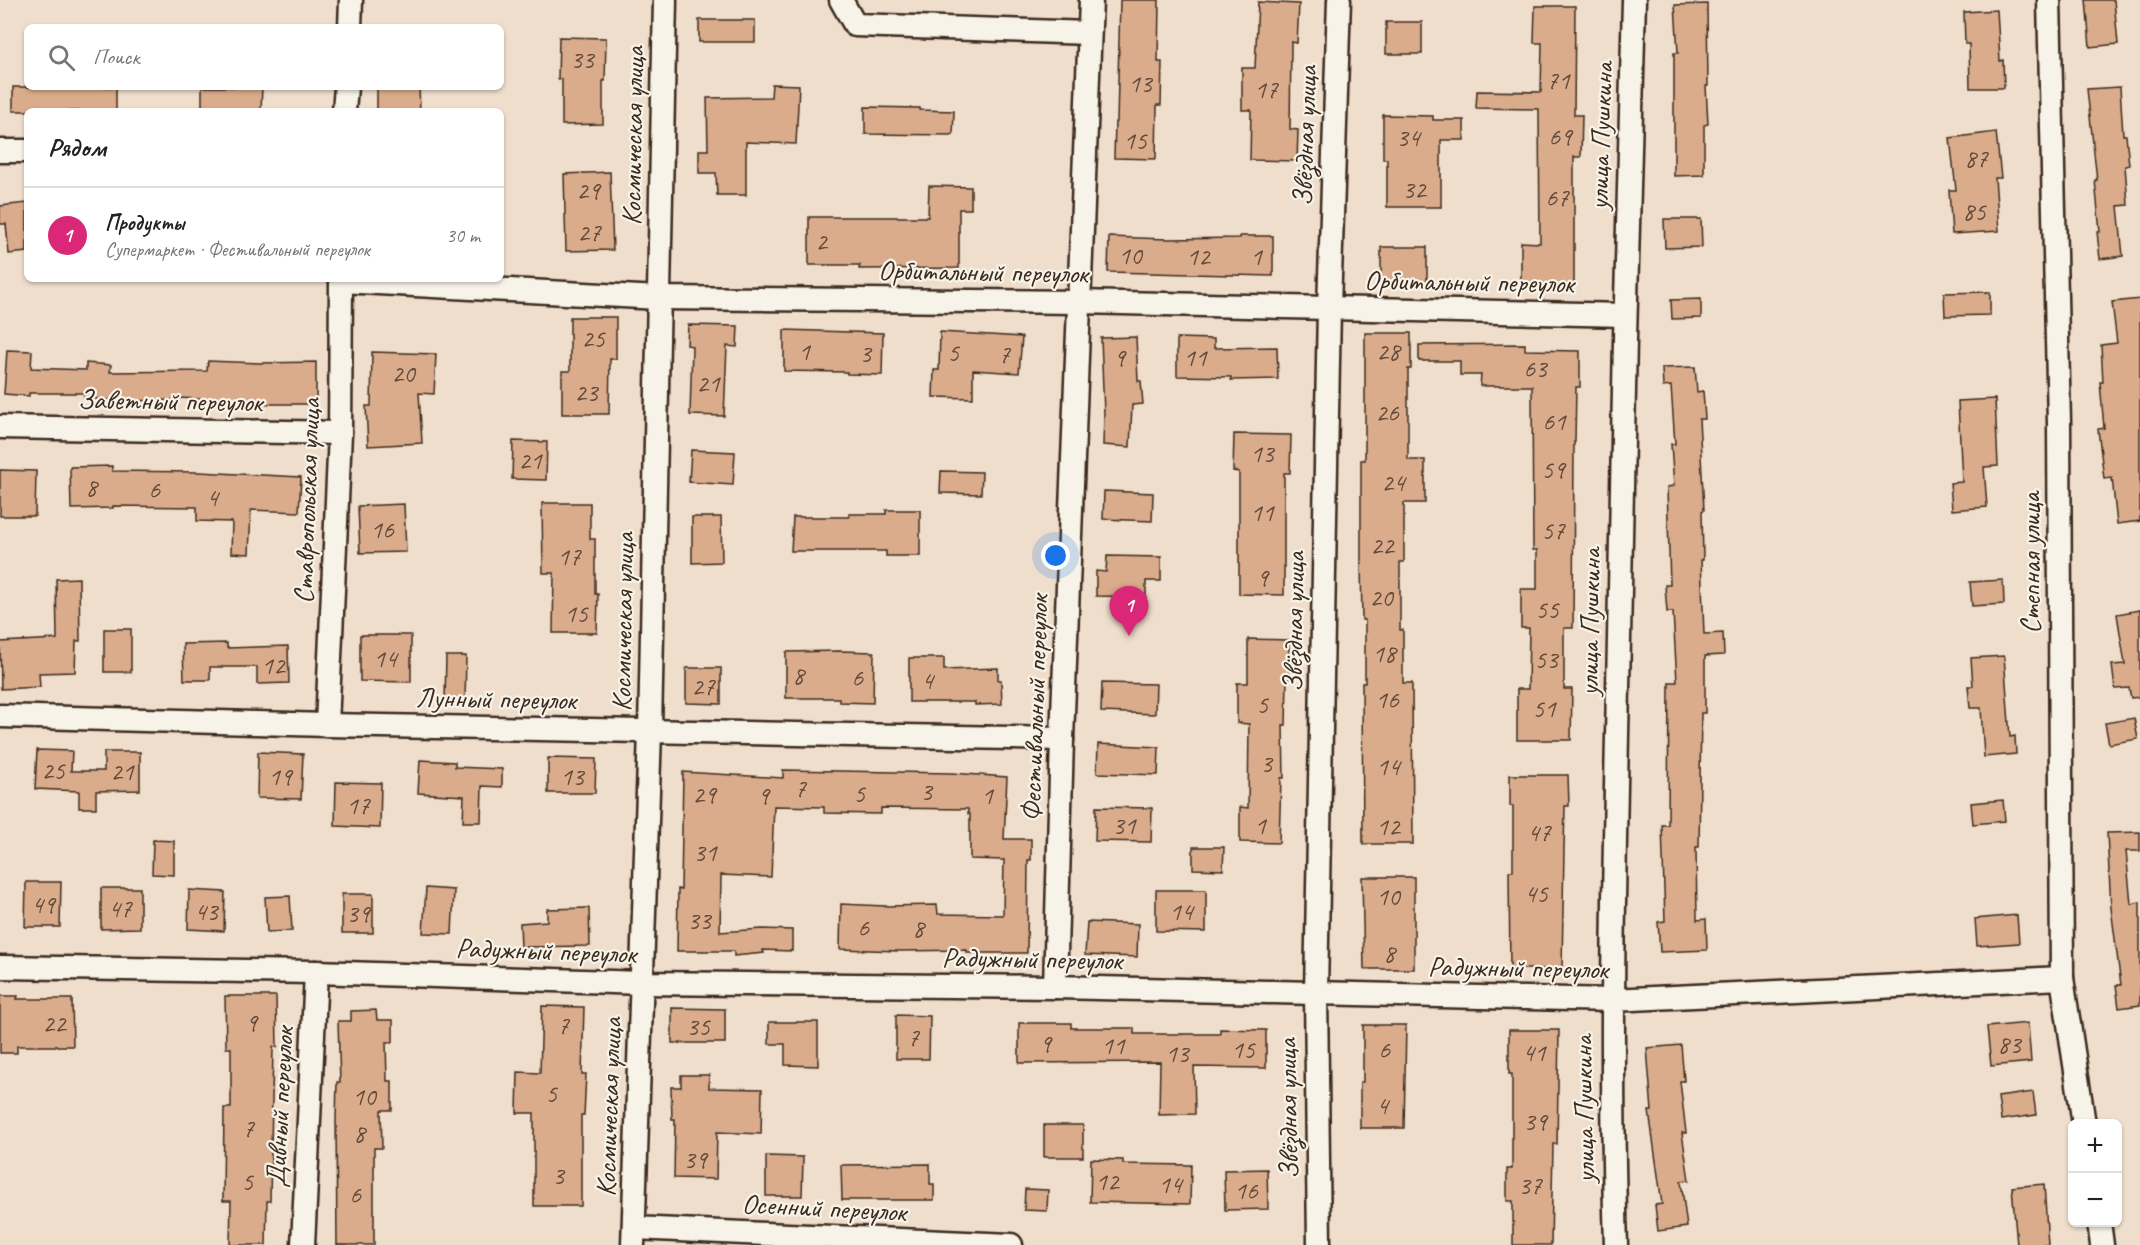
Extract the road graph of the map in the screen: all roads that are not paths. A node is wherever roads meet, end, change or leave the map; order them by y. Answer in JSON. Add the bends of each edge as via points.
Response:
{"nodes":[{"id":1,"x":351,"y":0,"type":"edge"},
{"id":2,"x":665,"y":0,"type":"edge"},
{"id":3,"x":841,"y":0,"type":"edge"},
{"id":4,"x":1091,"y":0,"type":"edge"},
{"id":5,"x":1339,"y":0,"type":"edge"},
{"id":6,"x":1634,"y":0,"type":"edge"},
{"id":7,"x":2049,"y":0,"type":"edge"},
{"id":8,"x":350,"y":24,"type":"edge"},
{"id":9,"x":1089,"y":33,"type":"junction"},
{"id":10,"x":346,"y":90,"type":"edge"},
{"id":11,"x":344,"y":108,"type":"edge"},
{"id":12,"x":0,"y":151,"type":"edge"},
{"id":13,"x":24,"y":151,"type":"edge"},
{"id":14,"x":341,"y":282,"type":"edge"},
{"id":15,"x":376,"y":282,"type":"edge"},
{"id":16,"x":659,"y":298,"type":"junction"},
{"id":17,"x":1079,"y":302,"type":"junction"},
{"id":18,"x":1329,"y":308,"type":"junction"},
{"id":19,"x":1625,"y":315,"type":"junction"},
{"id":20,"x":0,"y":427,"type":"edge"},
{"id":21,"x":340,"y":433,"type":"junction"},
{"id":22,"x":0,"y":716,"type":"edge"},
{"id":23,"x":327,"y":725,"type":"junction"},
{"id":24,"x":650,"y":731,"type":"junction"},
{"id":25,"x":1062,"y":739,"type":"junction"},
{"id":26,"x":0,"y":967,"type":"edge"},
{"id":27,"x":316,"y":972,"type":"junction"},
{"id":28,"x":2062,"y":978,"type":"junction"},
{"id":29,"x":642,"y":983,"type":"junction"},
{"id":30,"x":1055,"y":987,"type":"junction"},
{"id":31,"x":1316,"y":993,"type":"junction"},
{"id":32,"x":1612,"y":1000,"type":"junction"},
{"id":33,"x":2083,"y":1119,"type":"edge"},
{"id":34,"x":2100,"y":1227,"type":"edge"},
{"id":35,"x":634,"y":1237,"type":"edge"},
{"id":36,"x":303,"y":1245,"type":"edge"},
{"id":37,"x":1011,"y":1245,"type":"edge"},
{"id":38,"x":1319,"y":1245,"type":"edge"},
{"id":39,"x":1616,"y":1245,"type":"edge"},
{"id":40,"x":2102,"y":1245,"type":"edge"}],
"edges":[{"from":1,"to":8,"type":"street"},
{"from":2,"to":16,"type":"street","name":"Космическая улица"},
{"from":3,"to":9,"type":"street","via":[[855,25]]},
{"from":4,"to":9,"type":"street","name":"Фестивальный переулок"},
{"from":5,"to":18,"type":"street","name":"Звёздная улица"},
{"from":6,"to":19,"type":"street","name":"улица Пушкина"},
{"from":7,"to":28,"type":"street","name":"Степная улица","via":[[2059,411]]},
{"from":9,"to":17,"type":"street","name":"Фестивальный переулок"},
{"from":10,"to":11,"type":"street"},
{"from":12,"to":13,"type":"street"},
{"from":14,"to":21,"type":"street","name":"Ставропольская улица"},
{"from":15,"to":16,"type":"street","name":"Орбитальный переулок"},
{"from":16,"to":17,"type":"street","name":"Орбитальный переулок"},
{"from":16,"to":24,"type":"street","name":"Космическая улица"},
{"from":17,"to":18,"type":"street","name":"Орбитальный переулок"},
{"from":17,"to":25,"type":"street","name":"Фестивальный переулок"},
{"from":18,"to":19,"type":"street","name":"Орбитальный переулок"},
{"from":18,"to":31,"type":"street","name":"Звёздная улица"},
{"from":19,"to":32,"type":"street","name":"улица Пушкина"},
{"from":20,"to":21,"type":"street","name":"Заветный переулок"},
{"from":21,"to":23,"type":"street","name":"Ставропольская улица"},
{"from":22,"to":23,"type":"street","name":"Лунный переулок"},
{"from":23,"to":24,"type":"street","name":"Лунный переулок"},
{"from":24,"to":25,"type":"street","name":"Лунный переулок"},
{"from":24,"to":29,"type":"street","name":"Космическая улица"},
{"from":25,"to":30,"type":"street","name":"Фестивальный переулок"},
{"from":26,"to":27,"type":"street","name":"Радужный переулок"},
{"from":27,"to":29,"type":"street","name":"Радужный переулок"},
{"from":27,"to":36,"type":"street","name":"Дивный переулок"},
{"from":28,"to":32,"type":"street","name":"Радужный переулок"},
{"from":28,"to":33,"type":"street","name":"Степная улица"},
{"from":29,"to":30,"type":"street","name":"Радужный переулок"},
{"from":29,"to":35,"type":"street","name":"Космическая улица"},
{"from":30,"to":31,"type":"street","name":"Радужный переулок"},
{"from":31,"to":32,"type":"street","name":"Радужный переулок"},
{"from":31,"to":38,"type":"street","name":"Звёздная улица"},
{"from":32,"to":39,"type":"street","name":"улица Пушкина"},
{"from":34,"to":40,"type":"street"},
{"from":35,"to":37,"type":"street","name":"Осенний переулок"}]}
